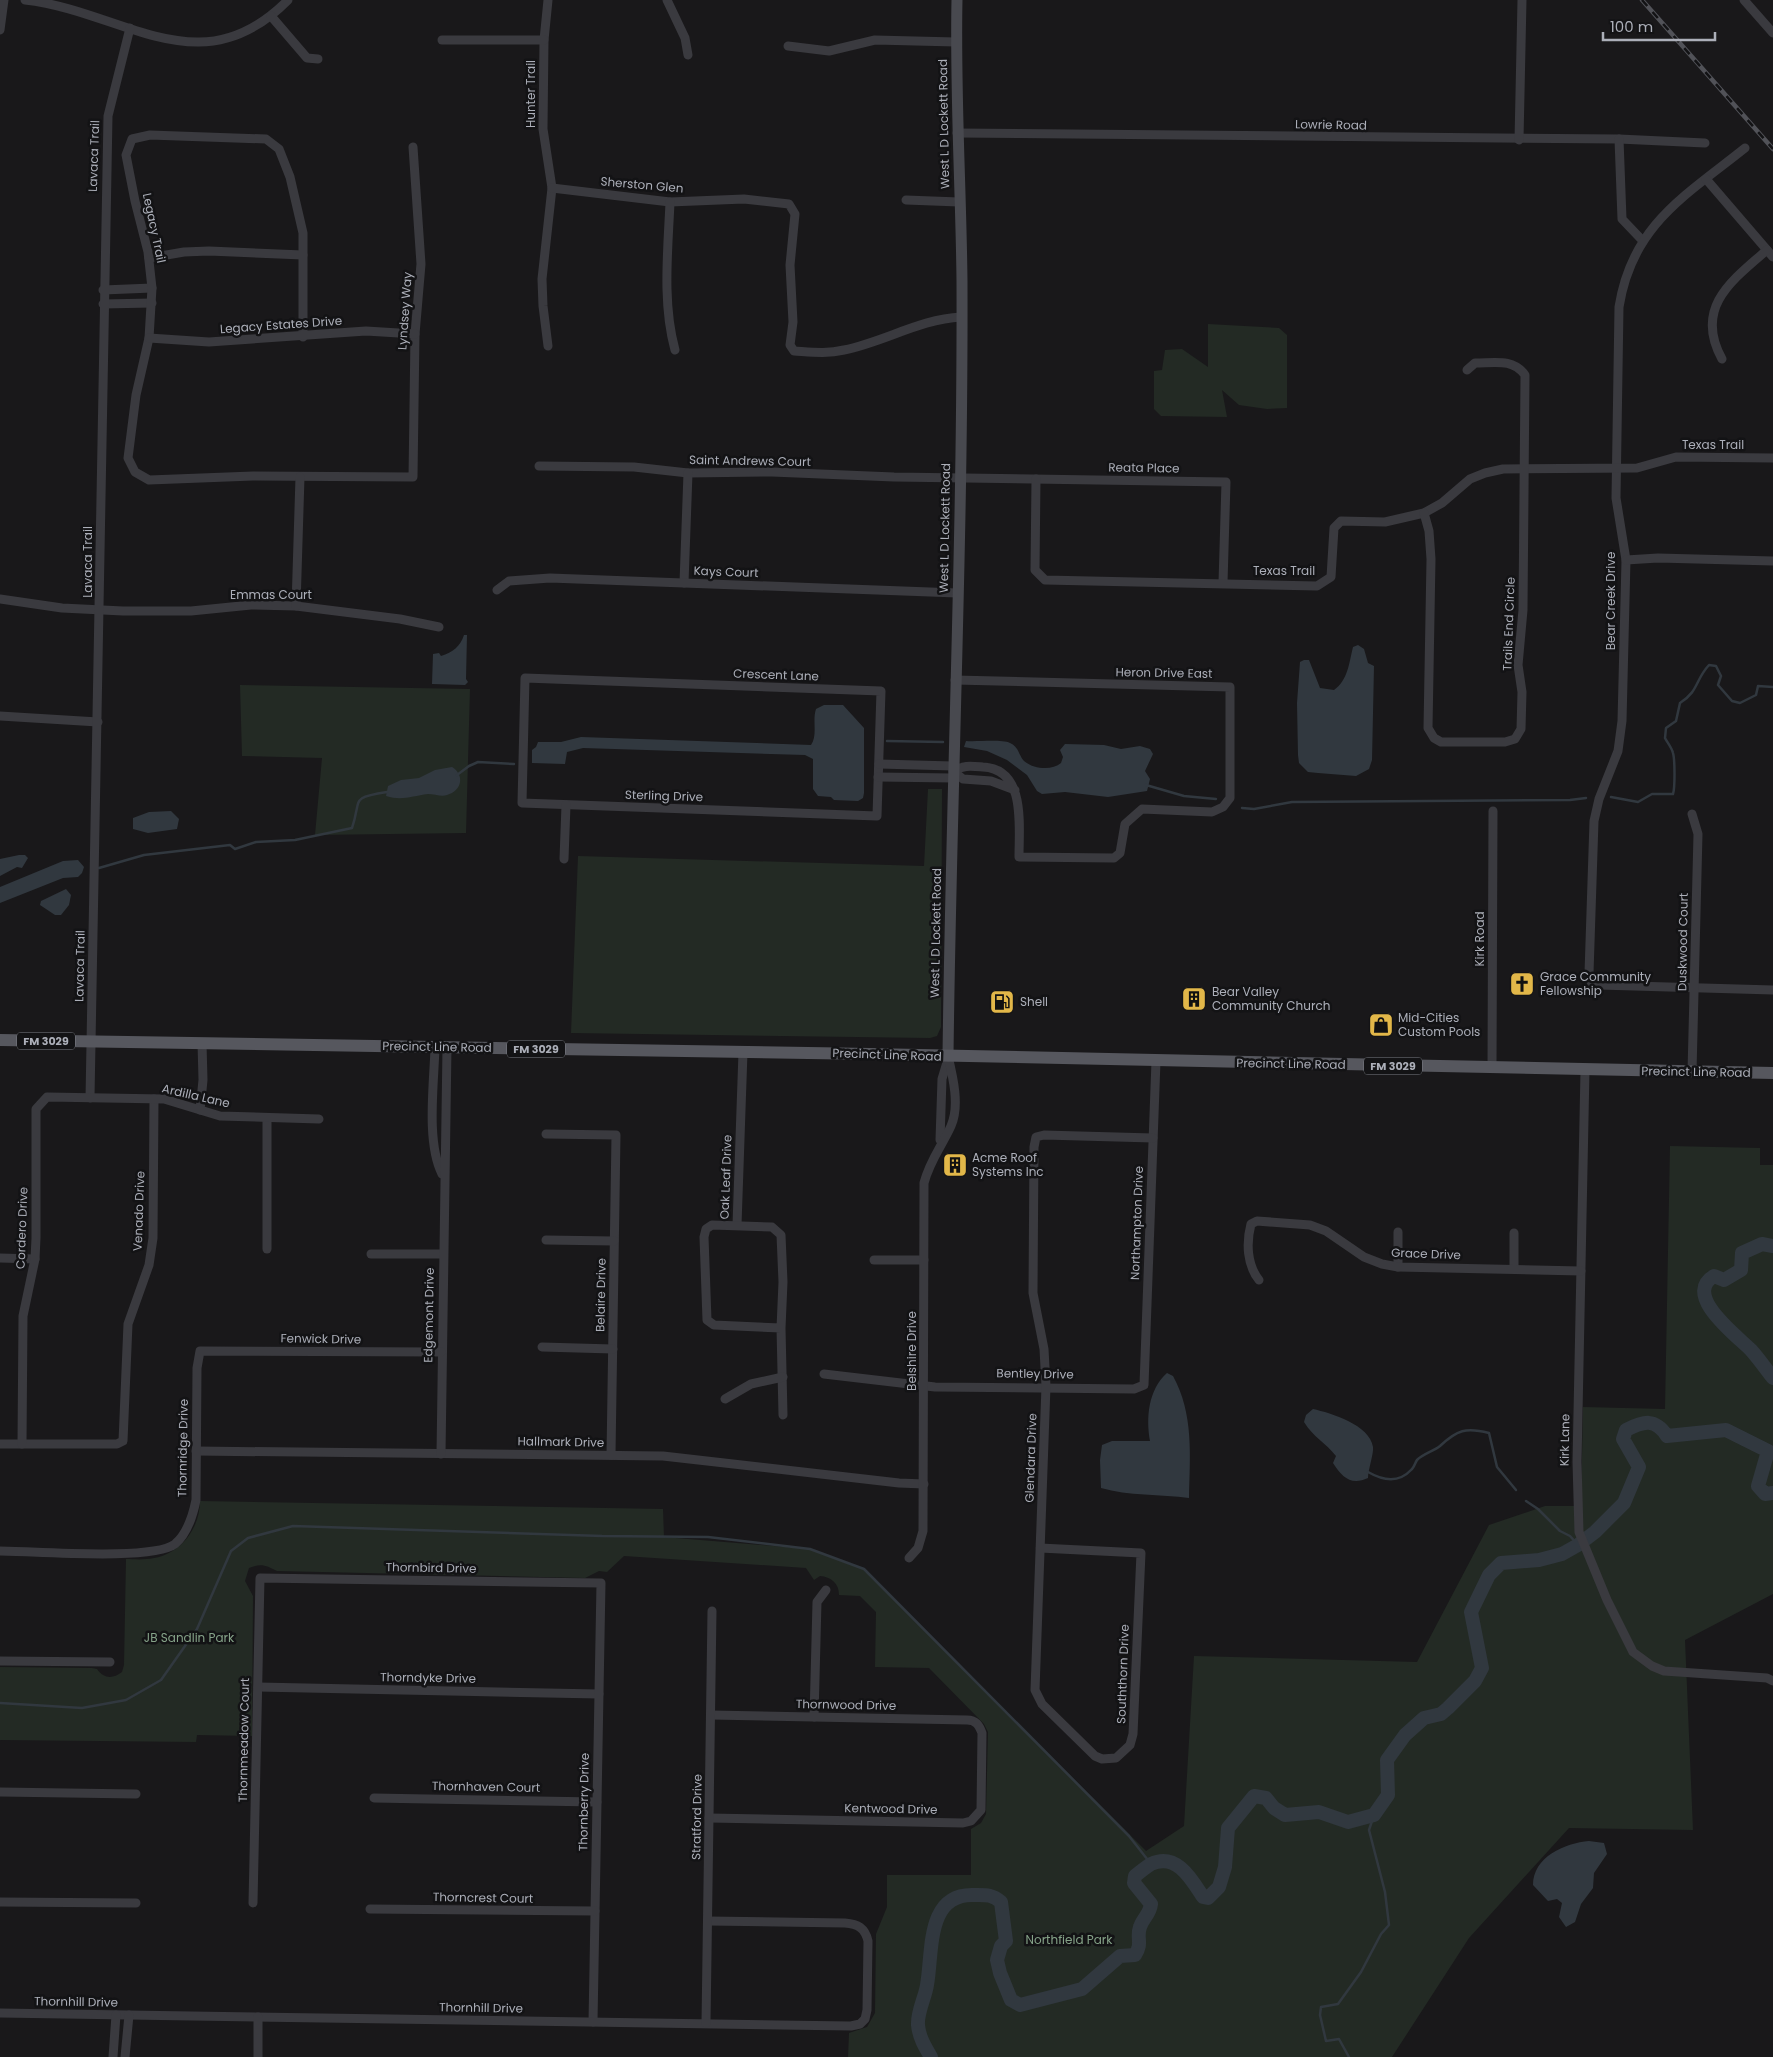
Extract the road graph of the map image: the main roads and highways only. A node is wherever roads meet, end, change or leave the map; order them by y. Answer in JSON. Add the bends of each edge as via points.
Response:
{"nodes":[{"id":1,"x":957,"y":0,"type":"edge"},
{"id":2,"x":0,"y":1040,"type":"edge"},
{"id":3,"x":948,"y":1056,"type":"junction"},
{"id":4,"x":1773,"y":1074,"type":"edge"}],
"edges":[{"from":1,"to":3,"type":"main road","name":"West L D Lockett Road","via":[[960,477]]},
{"from":2,"to":3,"type":"main road","name":"Precinct Line Road","number":"FM 3029"},
{"from":3,"to":4,"type":"main road","name":"Precinct Line Road","number":"FM 3029"}]}
